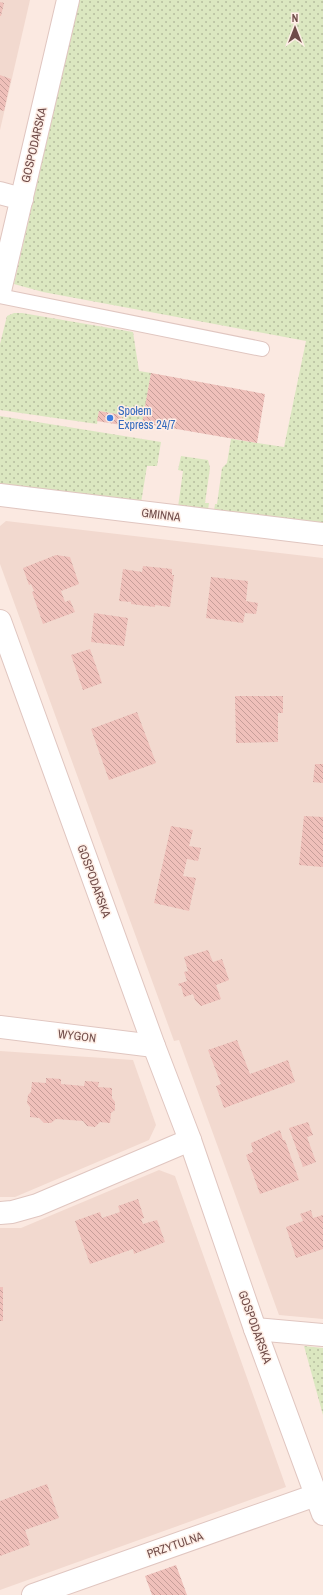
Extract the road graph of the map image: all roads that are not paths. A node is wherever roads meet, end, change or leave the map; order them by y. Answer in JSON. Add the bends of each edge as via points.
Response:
{"nodes":[{"id":1,"x":68,"y":0,"type":"edge"},
{"id":2,"x":0,"y":193,"type":"edge"},
{"id":3,"x":22,"y":199,"type":"junction"},
{"id":4,"x":0,"y":291,"type":"edge"},
{"id":5,"x":0,"y":296,"type":"edge"},
{"id":6,"x":262,"y":348,"type":"dead end"},
{"id":7,"x":0,"y":496,"type":"edge"},
{"id":8,"x":323,"y":534,"type":"edge"},
{"id":9,"x":0,"y":620,"type":"edge"},
{"id":10,"x":0,"y":1027,"type":"edge"},
{"id":11,"x":154,"y":1046,"type":"junction"},
{"id":12,"x":190,"y":1140,"type":"junction"},
{"id":13,"x":0,"y":1213,"type":"edge"},
{"id":14,"x":255,"y":1329,"type":"junction"},
{"id":15,"x":323,"y":1335,"type":"edge"},
{"id":16,"x":320,"y":1504,"type":"edge"},
{"id":17,"x":33,"y":1595,"type":"edge"}],
"edges":[{"from":1,"to":3,"type":"street","name":"GOSPODARSKA"},
{"from":2,"to":3,"type":"street"},
{"from":3,"to":4,"type":"street","name":"GOSPODARSKA"},
{"from":5,"to":6,"type":"lane"},
{"from":7,"to":8,"type":"street","name":"GMINNA"},
{"from":9,"to":11,"type":"street","name":"GOSPODARSKA"},
{"from":10,"to":11,"type":"street","name":"WYGON"},
{"from":11,"to":12,"type":"street","name":"GOSPODARSKA"},
{"from":12,"to":13,"type":"street","via":[[37,1205]]},
{"from":12,"to":14,"type":"street","name":"GOSPODARSKA"},
{"from":14,"to":15,"type":"street"},
{"from":14,"to":16,"type":"street","name":"GOSPODARSKA"},
{"from":16,"to":17,"type":"street","name":"PRZYTULNA"}]}
